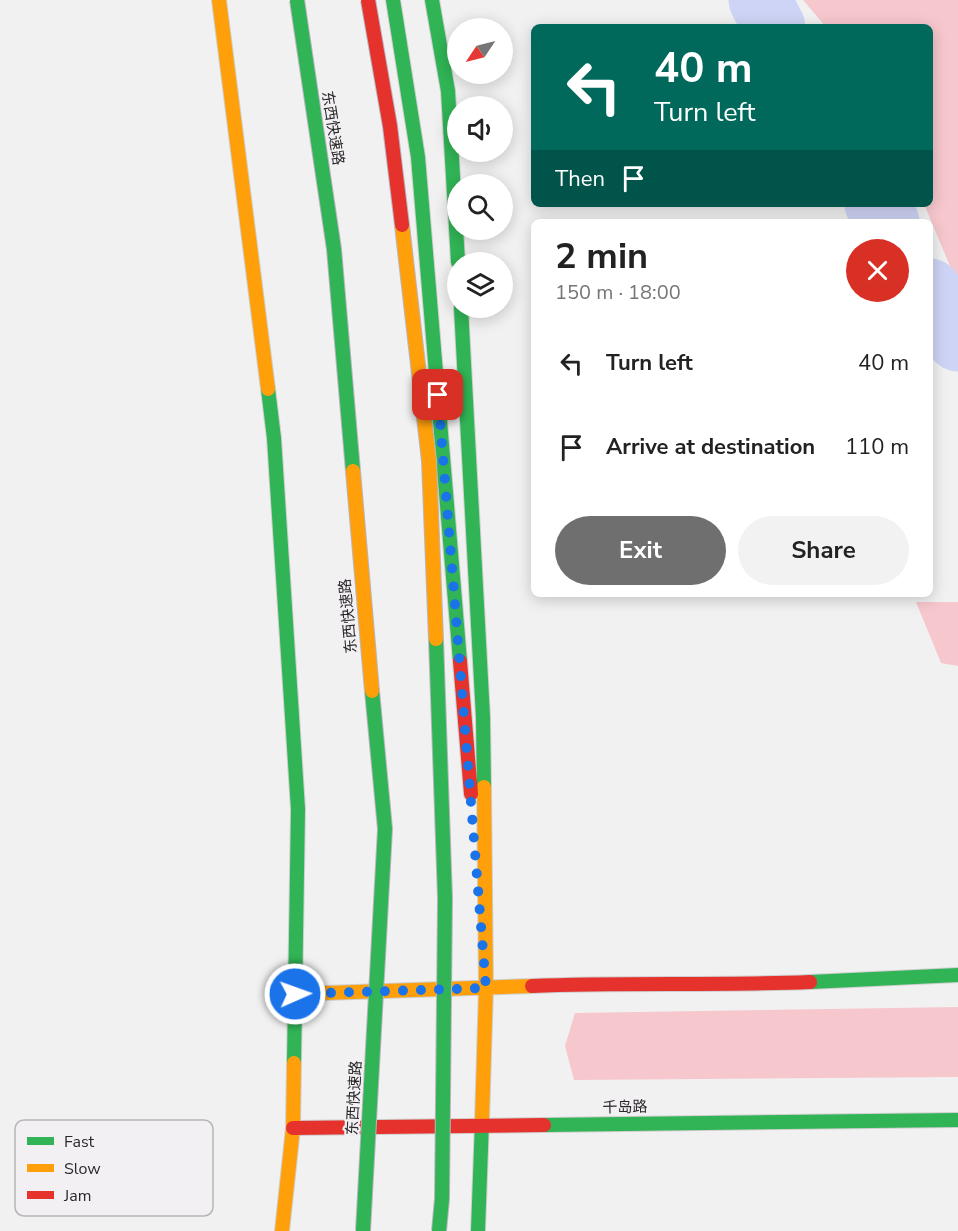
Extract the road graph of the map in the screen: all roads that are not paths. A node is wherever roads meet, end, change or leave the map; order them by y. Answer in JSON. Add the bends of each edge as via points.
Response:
{"nodes":[{"id":1,"x":219,"y":0,"type":"edge"},
{"id":2,"x":297,"y":0,"type":"edge"},
{"id":3,"x":368,"y":0,"type":"edge"},
{"id":4,"x":393,"y":0,"type":"edge"},
{"id":5,"x":432,"y":0,"type":"edge"},
{"id":6,"x":457,"y":252,"type":"edge"},
{"id":7,"x":461,"y":318,"type":"edge"},
{"id":8,"x":958,"y":975,"type":"edge"},
{"id":9,"x":486,"y":988,"type":"junction"},
{"id":10,"x":295,"y":994,"type":"junction"},
{"id":11,"x":958,"y":1120,"type":"edge"},
{"id":12,"x":481,"y":1125,"type":"junction"},
{"id":13,"x":293,"y":1128,"type":"junction"},
{"id":14,"x":282,"y":1231,"type":"edge"},
{"id":15,"x":363,"y":1231,"type":"edge"},
{"id":16,"x":439,"y":1231,"type":"edge"},
{"id":17,"x":478,"y":1231,"type":"edge"}],
"edges":[{"from":1,"to":10,"type":"main road","via":[[274,438],[298,809]]},
{"from":2,"to":15,"type":"main road","name":"东西快速路","bridge":true,"via":[[334,249],[385,829]]},
{"from":3,"to":16,"type":"main road","bridge":true,"via":[[390,126],[429,461],[445,898]]},
{"from":4,"to":9,"type":"main road","via":[[418,157]]},
{"from":5,"to":6,"type":"main road","via":[[448,91]]},
{"from":7,"to":9,"type":"main road","via":[[483,717]]},
{"from":8,"to":9,"type":"main road","via":[[763,984]]},
{"from":9,"to":10,"type":"main road"},
{"from":9,"to":12,"type":"main road"},
{"from":10,"to":13,"type":"main road"},
{"from":11,"to":12,"type":"main road","name":"千岛路"},
{"from":12,"to":13,"type":"main road","name":"千岛路"},
{"from":12,"to":17,"type":"main road"},
{"from":13,"to":14,"type":"main road"}]}
